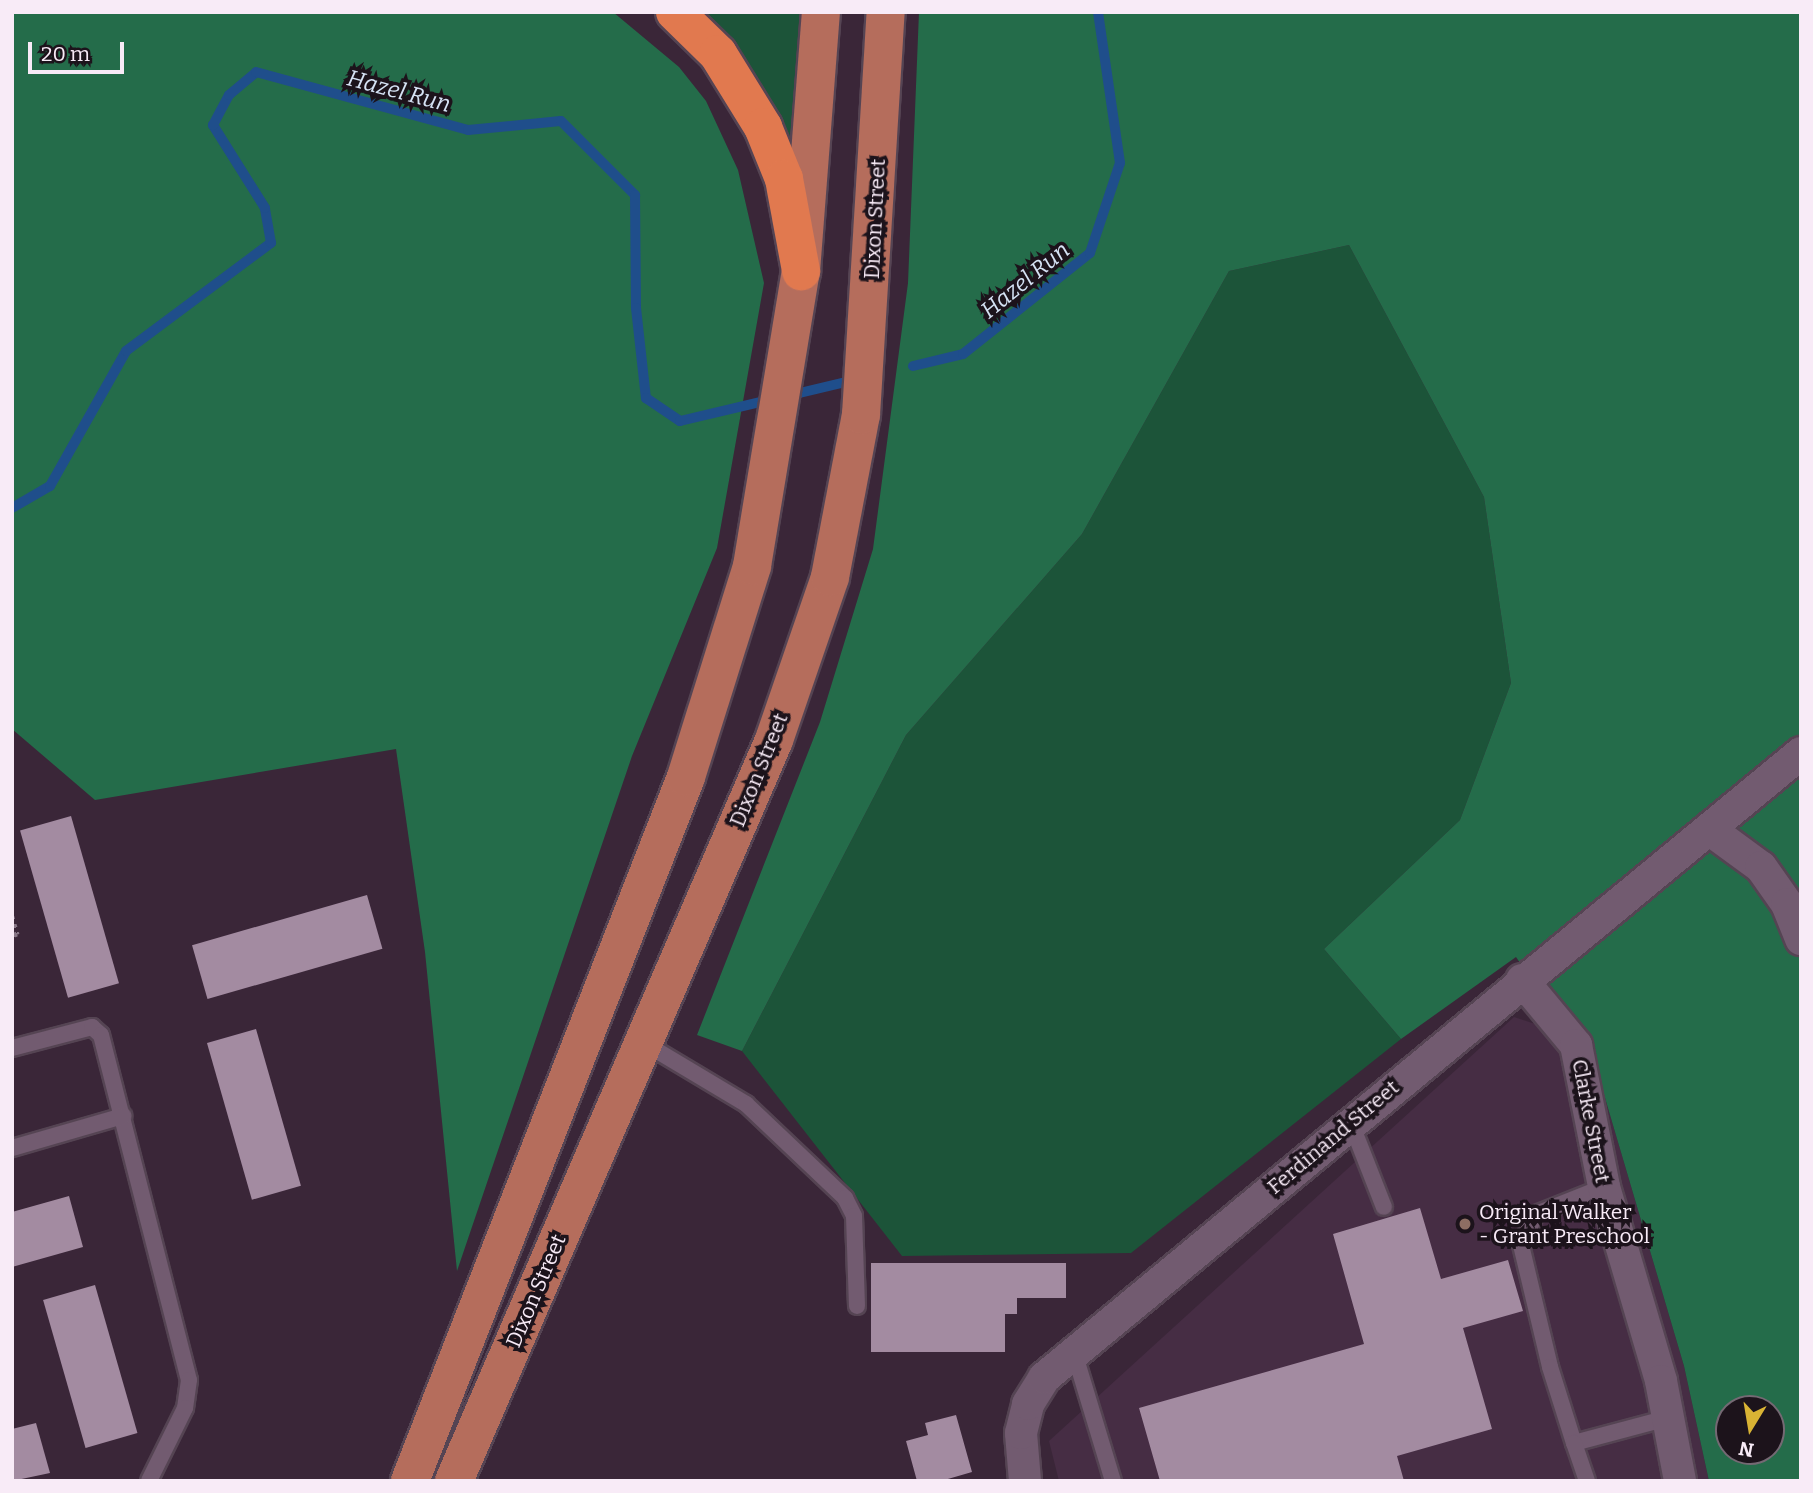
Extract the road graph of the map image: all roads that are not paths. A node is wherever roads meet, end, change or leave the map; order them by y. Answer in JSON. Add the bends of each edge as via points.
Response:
{"nodes":[{"id":1,"x":675,"y":12,"type":"edge"},
{"id":2,"x":821,"y":12,"type":"edge"},
{"id":3,"x":886,"y":12,"type":"edge"},
{"id":4,"x":802,"y":271,"type":"junction"},
{"id":5,"x":1798,"y":759,"type":"edge"},
{"id":6,"x":1709,"y":829,"type":"junction"},
{"id":7,"x":1801,"y":939,"type":"edge"},
{"id":8,"x":1522,"y":980,"type":"junction"},
{"id":9,"x":644,"y":1043,"type":"junction"},
{"id":10,"x":12,"y":1048,"type":"edge"},
{"id":11,"x":123,"y":1116,"type":"junction"},
{"id":12,"x":1351,"y":1123,"type":"junction"},
{"id":13,"x":12,"y":1148,"type":"edge"},
{"id":14,"x":1604,"y":1187,"type":"junction"},
{"id":15,"x":1384,"y":1207,"type":"dead end"},
{"id":16,"x":857,"y":1306,"type":"dead end"},
{"id":17,"x":1074,"y":1352,"type":"junction"},
{"id":18,"x":1668,"y":1418,"type":"junction"},
{"id":19,"x":426,"y":1433,"type":"junction"},
{"id":20,"x":1574,"y":1443,"type":"junction"},
{"id":21,"x":149,"y":1481,"type":"edge"},
{"id":22,"x":403,"y":1481,"type":"edge"},
{"id":23,"x":410,"y":1481,"type":"edge"},
{"id":24,"x":454,"y":1481,"type":"edge"},
{"id":25,"x":1025,"y":1481,"type":"edge"},
{"id":26,"x":1113,"y":1481,"type":"edge"},
{"id":27,"x":1587,"y":1481,"type":"edge"},
{"id":28,"x":1680,"y":1481,"type":"edge"}],
"edges":[{"from":1,"to":4,"type":"highway","via":[[718,54],[763,127],[784,179]]},
{"from":2,"to":4,"type":"main road"},
{"from":3,"to":9,"type":"main road","name":"Dixon Street","via":[[861,415],[830,577],[774,740]]},
{"from":4,"to":19,"type":"main road","via":[[760,533],[686,777]]},
{"from":5,"to":6,"type":"street","name":"Ferdinand Street"},
{"from":6,"to":7,"type":"street","via":[[1761,867],[1787,904]]},
{"from":6,"to":8,"type":"street","name":"Ferdinand Street"},
{"from":8,"to":12,"type":"street","name":"Ferdinand Street"},
{"from":8,"to":14,"type":"street","name":"Clarke Street","via":[[1576,1045]]},
{"from":9,"to":16,"type":"lane","via":[[746,1104],[845,1198],[854,1216]]},
{"from":9,"to":24,"type":"main road","name":"Dixon Street"},
{"from":10,"to":11,"type":"lane","via":[[92,1027],[101,1035]]},
{"from":11,"to":13,"type":"lane"},
{"from":11,"to":21,"type":"lane","via":[[189,1380],[185,1408]]},
{"from":12,"to":15,"type":"lane"},
{"from":12,"to":17,"type":"street","name":"Ferdinand Street"},
{"from":14,"to":18,"type":"street","name":"Clarke Street"},
{"from":14,"to":20,"type":"lane","via":[[1536,1214],[1521,1245]]},
{"from":17,"to":25,"type":"street","name":"Ferdinand Street","via":[[1044,1378],[1028,1404],[1021,1433]]},
{"from":17,"to":26,"type":"lane"},
{"from":18,"to":20,"type":"lane"},
{"from":18,"to":28,"type":"street","name":"Clarke Street"},
{"from":19,"to":22,"type":"main road"},
{"from":19,"to":23,"type":"main road"},
{"from":20,"to":27,"type":"lane"}]}
